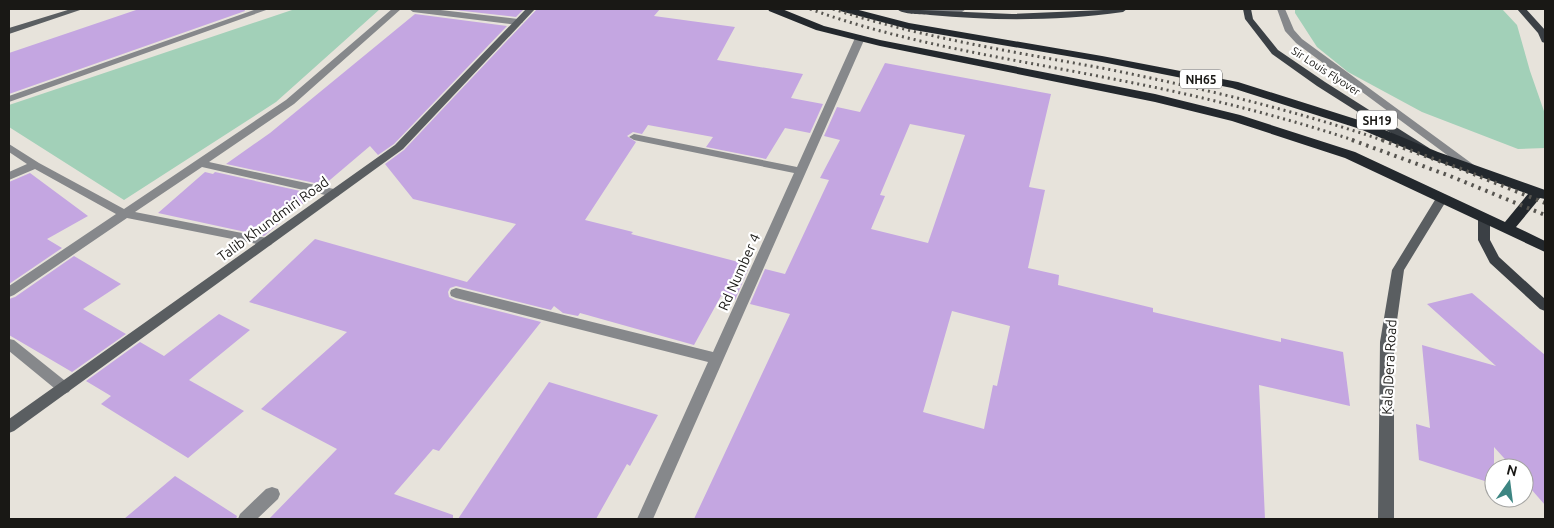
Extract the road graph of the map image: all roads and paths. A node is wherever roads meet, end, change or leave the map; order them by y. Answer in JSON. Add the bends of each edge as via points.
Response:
{"nodes":[{"id":1,"x":79,"y":9,"type":"edge"},
{"id":2,"x":265,"y":9,"type":"edge"},
{"id":3,"x":397,"y":9,"type":"edge"},
{"id":4,"x":413,"y":9,"type":"edge"},
{"id":5,"x":531,"y":9,"type":"edge"},
{"id":6,"x":773,"y":9,"type":"edge"},
{"id":7,"x":844,"y":9,"type":"edge"},
{"id":8,"x":900,"y":9,"type":"edge"},
{"id":9,"x":962,"y":9,"type":"edge"},
{"id":10,"x":1123,"y":9,"type":"edge"},
{"id":11,"x":1247,"y":9,"type":"edge"},
{"id":12,"x":1281,"y":9,"type":"edge"},
{"id":13,"x":1521,"y":9,"type":"edge"},
{"id":14,"x":251,"y":11,"type":"edge"},
{"id":15,"x":922,"y":11,"type":"junction"},
{"id":16,"x":518,"y":22,"type":"junction"},
{"id":17,"x":9,"y":31,"type":"edge"},
{"id":18,"x":860,"y":38,"type":"junction"},
{"id":19,"x":1545,"y":40,"type":"edge"},
{"id":20,"x":9,"y":99,"type":"edge"},
{"id":21,"x":634,"y":137,"type":"dead end"},
{"id":22,"x":9,"y":147,"type":"edge"},
{"id":23,"x":1433,"y":155,"type":"junction"},
{"id":24,"x":200,"y":163,"type":"junction"},
{"id":25,"x":35,"y":165,"type":"junction"},
{"id":26,"x":1474,"y":170,"type":"junction"},
{"id":27,"x":800,"y":171,"type":"junction"},
{"id":28,"x":9,"y":176,"type":"edge"},
{"id":29,"x":334,"y":193,"type":"junction"},
{"id":30,"x":1541,"y":194,"type":"edge"},
{"id":31,"x":1442,"y":198,"type":"junction"},
{"id":32,"x":125,"y":214,"type":"junction"},
{"id":33,"x":1484,"y":218,"type":"junction"},
{"id":34,"x":1507,"y":229,"type":"junction"},
{"id":35,"x":266,"y":242,"type":"junction"},
{"id":36,"x":1545,"y":247,"type":"edge"},
{"id":37,"x":9,"y":292,"type":"edge"},
{"id":38,"x":456,"y":293,"type":"dead end"},
{"id":39,"x":1545,"y":306,"type":"edge"},
{"id":40,"x":9,"y":344,"type":"edge"},
{"id":41,"x":716,"y":359,"type":"junction"},
{"id":42,"x":64,"y":388,"type":"junction"},
{"id":43,"x":9,"y":427,"type":"edge"},
{"id":44,"x":272,"y":494,"type":"dead end"},
{"id":45,"x":246,"y":519,"type":"edge"},
{"id":46,"x":645,"y":519,"type":"edge"},
{"id":47,"x":1386,"y":519,"type":"edge"}],
"edges":[{"from":1,"to":17,"type":"street"},
{"from":2,"to":14,"type":"street"},
{"from":3,"to":24,"type":"street","via":[[290,102]]},
{"from":4,"to":16,"type":"street"},
{"from":5,"to":16,"type":"street","name":"Talib Khundmiri Road"},
{"from":6,"to":18,"type":"highway","number":"NH65","via":[[820,28]]},
{"from":7,"to":23,"type":"highway","number":"NH65","via":[[908,26],[1234,85],[1364,126]]},
{"from":8,"to":15,"type":"main road"},
{"from":9,"to":15,"type":"street"},
{"from":10,"to":15,"type":"main road","via":[[1030,18],[972,17]]},
{"from":11,"to":23,"type":"main road","name":"Sir Louis Flyover","number":"SH19","via":[[1249,19],[1275,52]]},
{"from":12,"to":26,"type":"street","via":[[1285,22],[1299,42]]},
{"from":13,"to":19,"type":"main road","via":[[1542,32]]},
{"from":14,"to":20,"type":"street"},
{"from":16,"to":29,"type":"street","name":"Talib Khundmiri Road","via":[[399,146]]},
{"from":18,"to":27,"type":"street","name":"Rd Number 4"},
{"from":18,"to":31,"type":"highway","number":"NH65","via":[[1155,98],[1236,118],[1350,155]]},
{"from":21,"to":27,"type":"street"},
{"from":22,"to":25,"type":"street"},
{"from":23,"to":26,"type":"highway","number":"NH65"},
{"from":24,"to":29,"type":"street"},
{"from":24,"to":32,"type":"street"},
{"from":25,"to":28,"type":"street"},
{"from":25,"to":32,"type":"street"},
{"from":26,"to":30,"type":"highway","number":"NH65"},
{"from":27,"to":41,"type":"street","name":"Rd Number 4"},
{"from":29,"to":35,"type":"street","name":"Talib Khundmiri Road"},
{"from":30,"to":34,"type":"highway"},
{"from":31,"to":33,"type":"highway","number":"NH65"},
{"from":31,"to":47,"type":"street","name":"Kala Dera Road","via":[[1398,270],[1387,342]]},
{"from":32,"to":35,"type":"street"},
{"from":32,"to":37,"type":"street"},
{"from":33,"to":34,"type":"highway","number":"NH65"},
{"from":33,"to":39,"type":"main road","via":[[1484,240],[1494,260]]},
{"from":34,"to":36,"type":"highway","number":"NH65"},
{"from":35,"to":42,"type":"street","name":"Talib Khundmiri Road"},
{"from":38,"to":41,"type":"street"},
{"from":40,"to":42,"type":"street"},
{"from":41,"to":46,"type":"street","name":"Rd Number 4"},
{"from":42,"to":43,"type":"street","name":"Talib Khundmiri Road"},
{"from":44,"to":45,"type":"street"}]}
